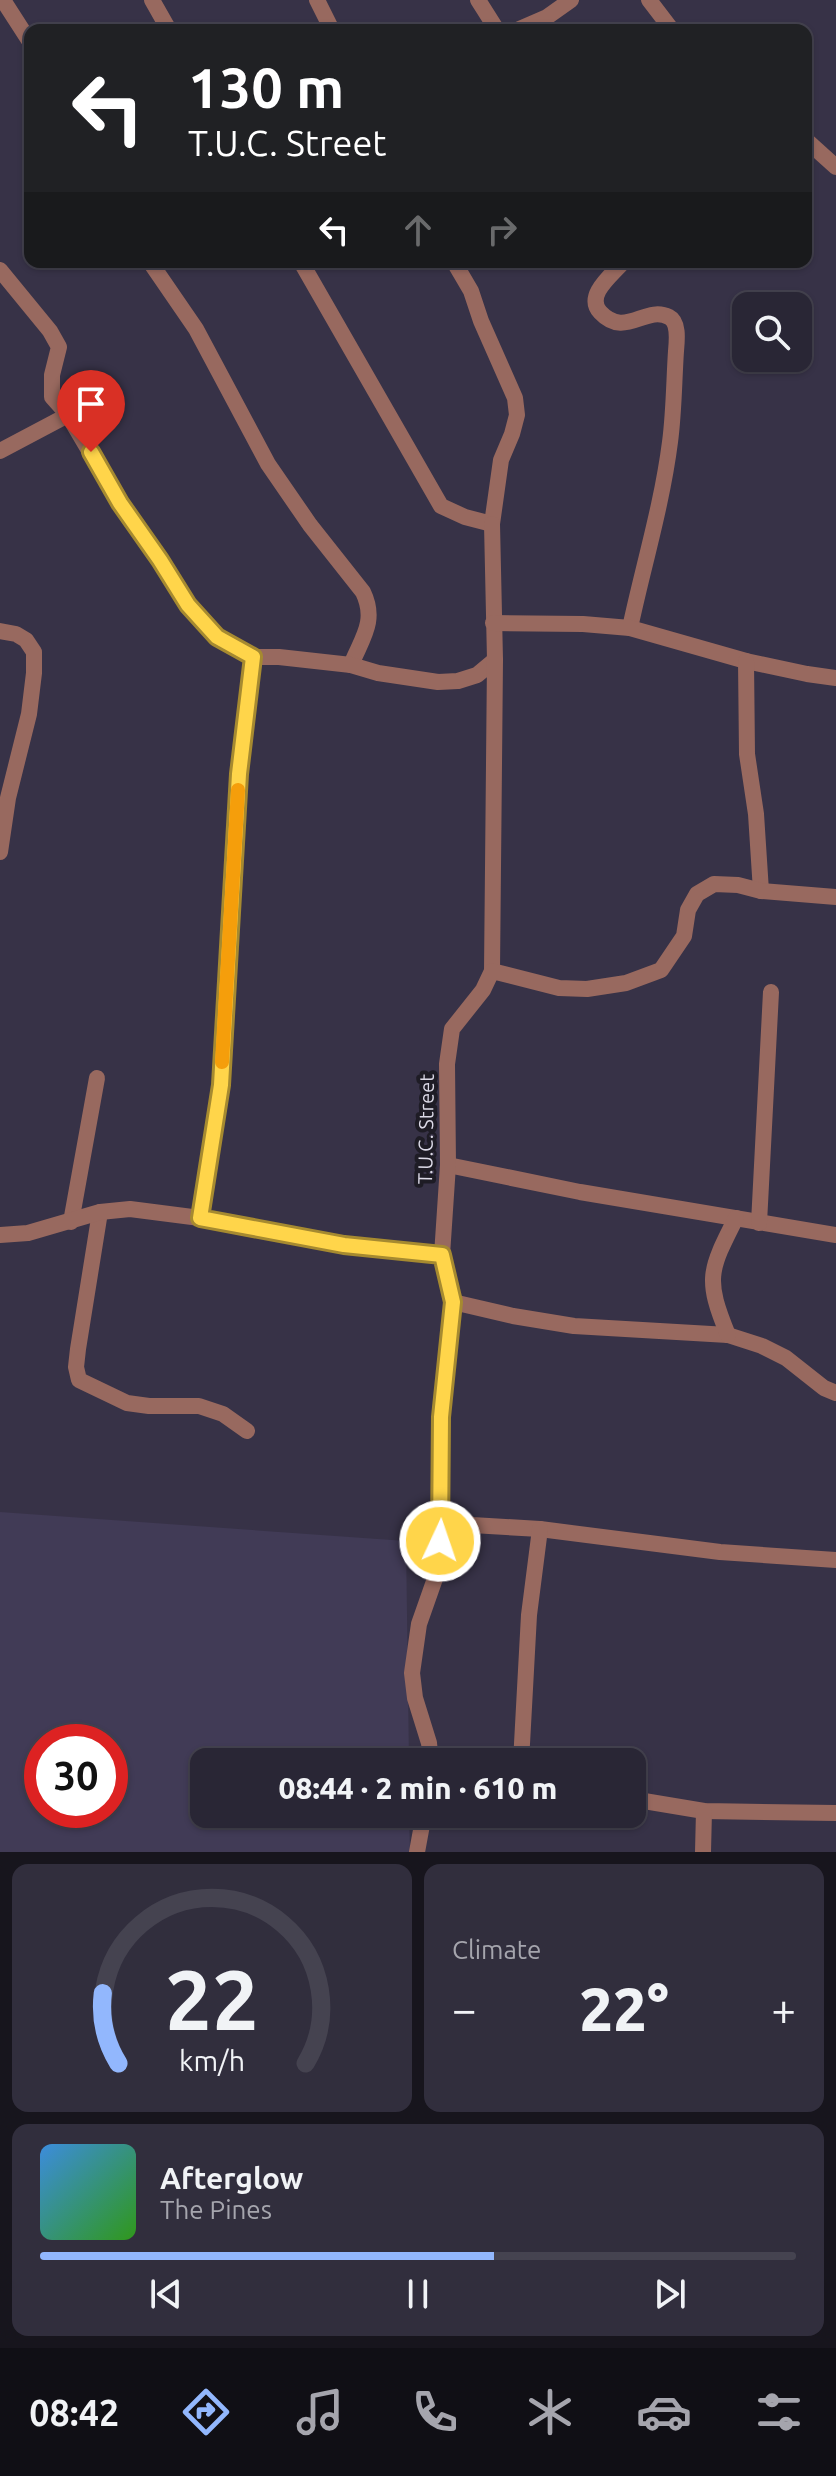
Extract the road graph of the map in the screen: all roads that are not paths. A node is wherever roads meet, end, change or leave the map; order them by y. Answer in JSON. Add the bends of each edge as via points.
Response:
{"nodes":[{"id":1,"x":3,"y":0,"type":"edge"},
{"id":2,"x":152,"y":0,"type":"edge"},
{"id":3,"x":317,"y":0,"type":"edge"},
{"id":4,"x":478,"y":0,"type":"edge"},
{"id":5,"x":571,"y":0,"type":"edge"},
{"id":6,"x":649,"y":0,"type":"edge"},
{"id":7,"x":166,"y":24,"type":"edge"},
{"id":8,"x":329,"y":24,"type":"edge"},
{"id":9,"x":493,"y":24,"type":"edge"},
{"id":10,"x":531,"y":24,"type":"edge"},
{"id":11,"x":667,"y":24,"type":"edge"},
{"id":12,"x":24,"y":33,"type":"edge"},
{"id":13,"x":812,"y":145,"type":"edge"},
{"id":14,"x":836,"y":167,"type":"edge"},
{"id":15,"x":154,"y":268,"type":"edge"},
{"id":16,"x":304,"y":268,"type":"edge"},
{"id":17,"x":458,"y":268,"type":"edge"},
{"id":18,"x":618,"y":268,"type":"edge"},
{"id":19,"x":0,"y":270,"type":"edge"},
{"id":20,"x":68,"y":415,"type":"junction"},
{"id":21,"x":0,"y":451,"type":"edge"},
{"id":22,"x":492,"y":524,"type":"junction"},
{"id":23,"x":493,"y":623,"type":"junction"},
{"id":24,"x":630,"y":628,"type":"junction"},
{"id":25,"x":0,"y":631,"type":"edge"},
{"id":26,"x":253,"y":657,"type":"junction"},
{"id":27,"x":495,"y":660,"type":"junction"},
{"id":28,"x":746,"y":661,"type":"junction"},
{"id":29,"x":351,"y":665,"type":"junction"},
{"id":30,"x":836,"y":678,"type":"edge"},
{"id":31,"x":0,"y":852,"type":"edge"},
{"id":32,"x":761,"y":891,"type":"junction"},
{"id":33,"x":836,"y":897,"type":"edge"},
{"id":34,"x":492,"y":971,"type":"junction"},
{"id":35,"x":771,"y":992,"type":"dead end"},
{"id":36,"x":97,"y":1078,"type":"dead end"},
{"id":37,"x":448,"y":1165,"type":"junction"},
{"id":38,"x":100,"y":1212,"type":"junction"},
{"id":39,"x":200,"y":1218,"type":"junction"},
{"id":40,"x":736,"y":1218,"type":"junction"},
{"id":41,"x":71,"y":1222,"type":"junction"},
{"id":42,"x":759,"y":1223,"type":"junction"},
{"id":43,"x":0,"y":1235,"type":"edge"},
{"id":44,"x":836,"y":1235,"type":"edge"},
{"id":45,"x":442,"y":1255,"type":"junction"},
{"id":46,"x":453,"y":1302,"type":"junction"},
{"id":47,"x":728,"y":1335,"type":"junction"},
{"id":48,"x":836,"y":1393,"type":"edge"},
{"id":49,"x":247,"y":1431,"type":"dead end"},
{"id":50,"x":442,"y":1511,"type":"junction"},
{"id":51,"x":540,"y":1529,"type":"junction"},
{"id":52,"x":836,"y":1560,"type":"edge"},
{"id":53,"x":430,"y":1748,"type":"edge"},
{"id":54,"x":522,"y":1748,"type":"edge"},
{"id":55,"x":646,"y":1801,"type":"edge"},
{"id":56,"x":704,"y":1811,"type":"junction"},
{"id":57,"x":836,"y":1813,"type":"edge"},
{"id":58,"x":421,"y":1828,"type":"edge"},
{"id":59,"x":417,"y":1852,"type":"edge"},
{"id":60,"x":703,"y":1852,"type":"edge"}],
"edges":[{"from":1,"to":12,"type":"street"},
{"from":2,"to":7,"type":"street"},
{"from":3,"to":8,"type":"street"},
{"from":4,"to":9,"type":"street"},
{"from":5,"to":10,"type":"street"},
{"from":6,"to":11,"type":"street"},
{"from":13,"to":14,"type":"street"},
{"from":15,"to":29,"type":"street","via":[[196,329],[268,464],[363,592],[370,619]]},
{"from":16,"to":22,"type":"street","via":[[441,506]]},
{"from":17,"to":22,"type":"street","via":[[515,398],[517,415],[501,460]]},
{"from":18,"to":24,"type":"street","via":[[598,291],[596,307],[616,323],[671,317],[676,344],[670,442]]},
{"from":19,"to":20,"type":"street","via":[[59,347],[52,397]]},
{"from":20,"to":21,"type":"street"},
{"from":20,"to":26,"type":"street","via":[[188,605],[217,637]]},
{"from":22,"to":23,"type":"street"},
{"from":23,"to":24,"type":"street"},
{"from":23,"to":27,"type":"street"},
{"from":24,"to":28,"type":"street"},
{"from":25,"to":31,"type":"street","via":[[26,640],[34,652],[34,673]]},
{"from":26,"to":29,"type":"street"},
{"from":26,"to":39,"type":"street","via":[[239,774],[221,1085]]},
{"from":27,"to":29,"type":"street","via":[[477,675],[438,682]]},
{"from":27,"to":34,"type":"street"},
{"from":28,"to":30,"type":"street"},
{"from":28,"to":32,"type":"street","via":[[747,754]]},
{"from":32,"to":33,"type":"street"},
{"from":32,"to":34,"type":"street","via":[[714,884],[697,894],[684,936],[661,970],[626,983],[559,988]]},
{"from":34,"to":37,"type":"street","name":"T.U.C. Street","via":[[452,1029]]},
{"from":35,"to":42,"type":"street"},
{"from":36,"to":41,"type":"street"},
{"from":37,"to":40,"type":"street"},
{"from":37,"to":45,"type":"street","name":"T.U.C. Street"},
{"from":38,"to":39,"type":"street","via":[[130,1209]]},
{"from":38,"to":41,"type":"street"},
{"from":38,"to":49,"type":"street","via":[[78,1349],[79,1380],[127,1403],[199,1406]]},
{"from":39,"to":45,"type":"street","via":[[344,1245]]},
{"from":40,"to":42,"type":"street"},
{"from":40,"to":47,"type":"street","via":[[715,1258],[712,1284]]},
{"from":41,"to":43,"type":"street"},
{"from":42,"to":44,"type":"street"},
{"from":45,"to":46,"type":"street","name":"T.U.C. Street"},
{"from":46,"to":47,"type":"street","via":[[574,1326]]},
{"from":46,"to":50,"type":"street","name":"T.U.C. Street","via":[[441,1417]]},
{"from":47,"to":48,"type":"street","via":[[786,1358]]},
{"from":50,"to":51,"type":"street","via":[[472,1525]]},
{"from":50,"to":53,"type":"street","name":"T.U.C. Street","via":[[438,1570],[419,1624],[412,1673]]},
{"from":51,"to":52,"type":"street","via":[[720,1552]]},
{"from":51,"to":54,"type":"street"},
{"from":55,"to":56,"type":"street"},
{"from":56,"to":57,"type":"street"},
{"from":56,"to":60,"type":"street"},
{"from":58,"to":59,"type":"street"}]}
